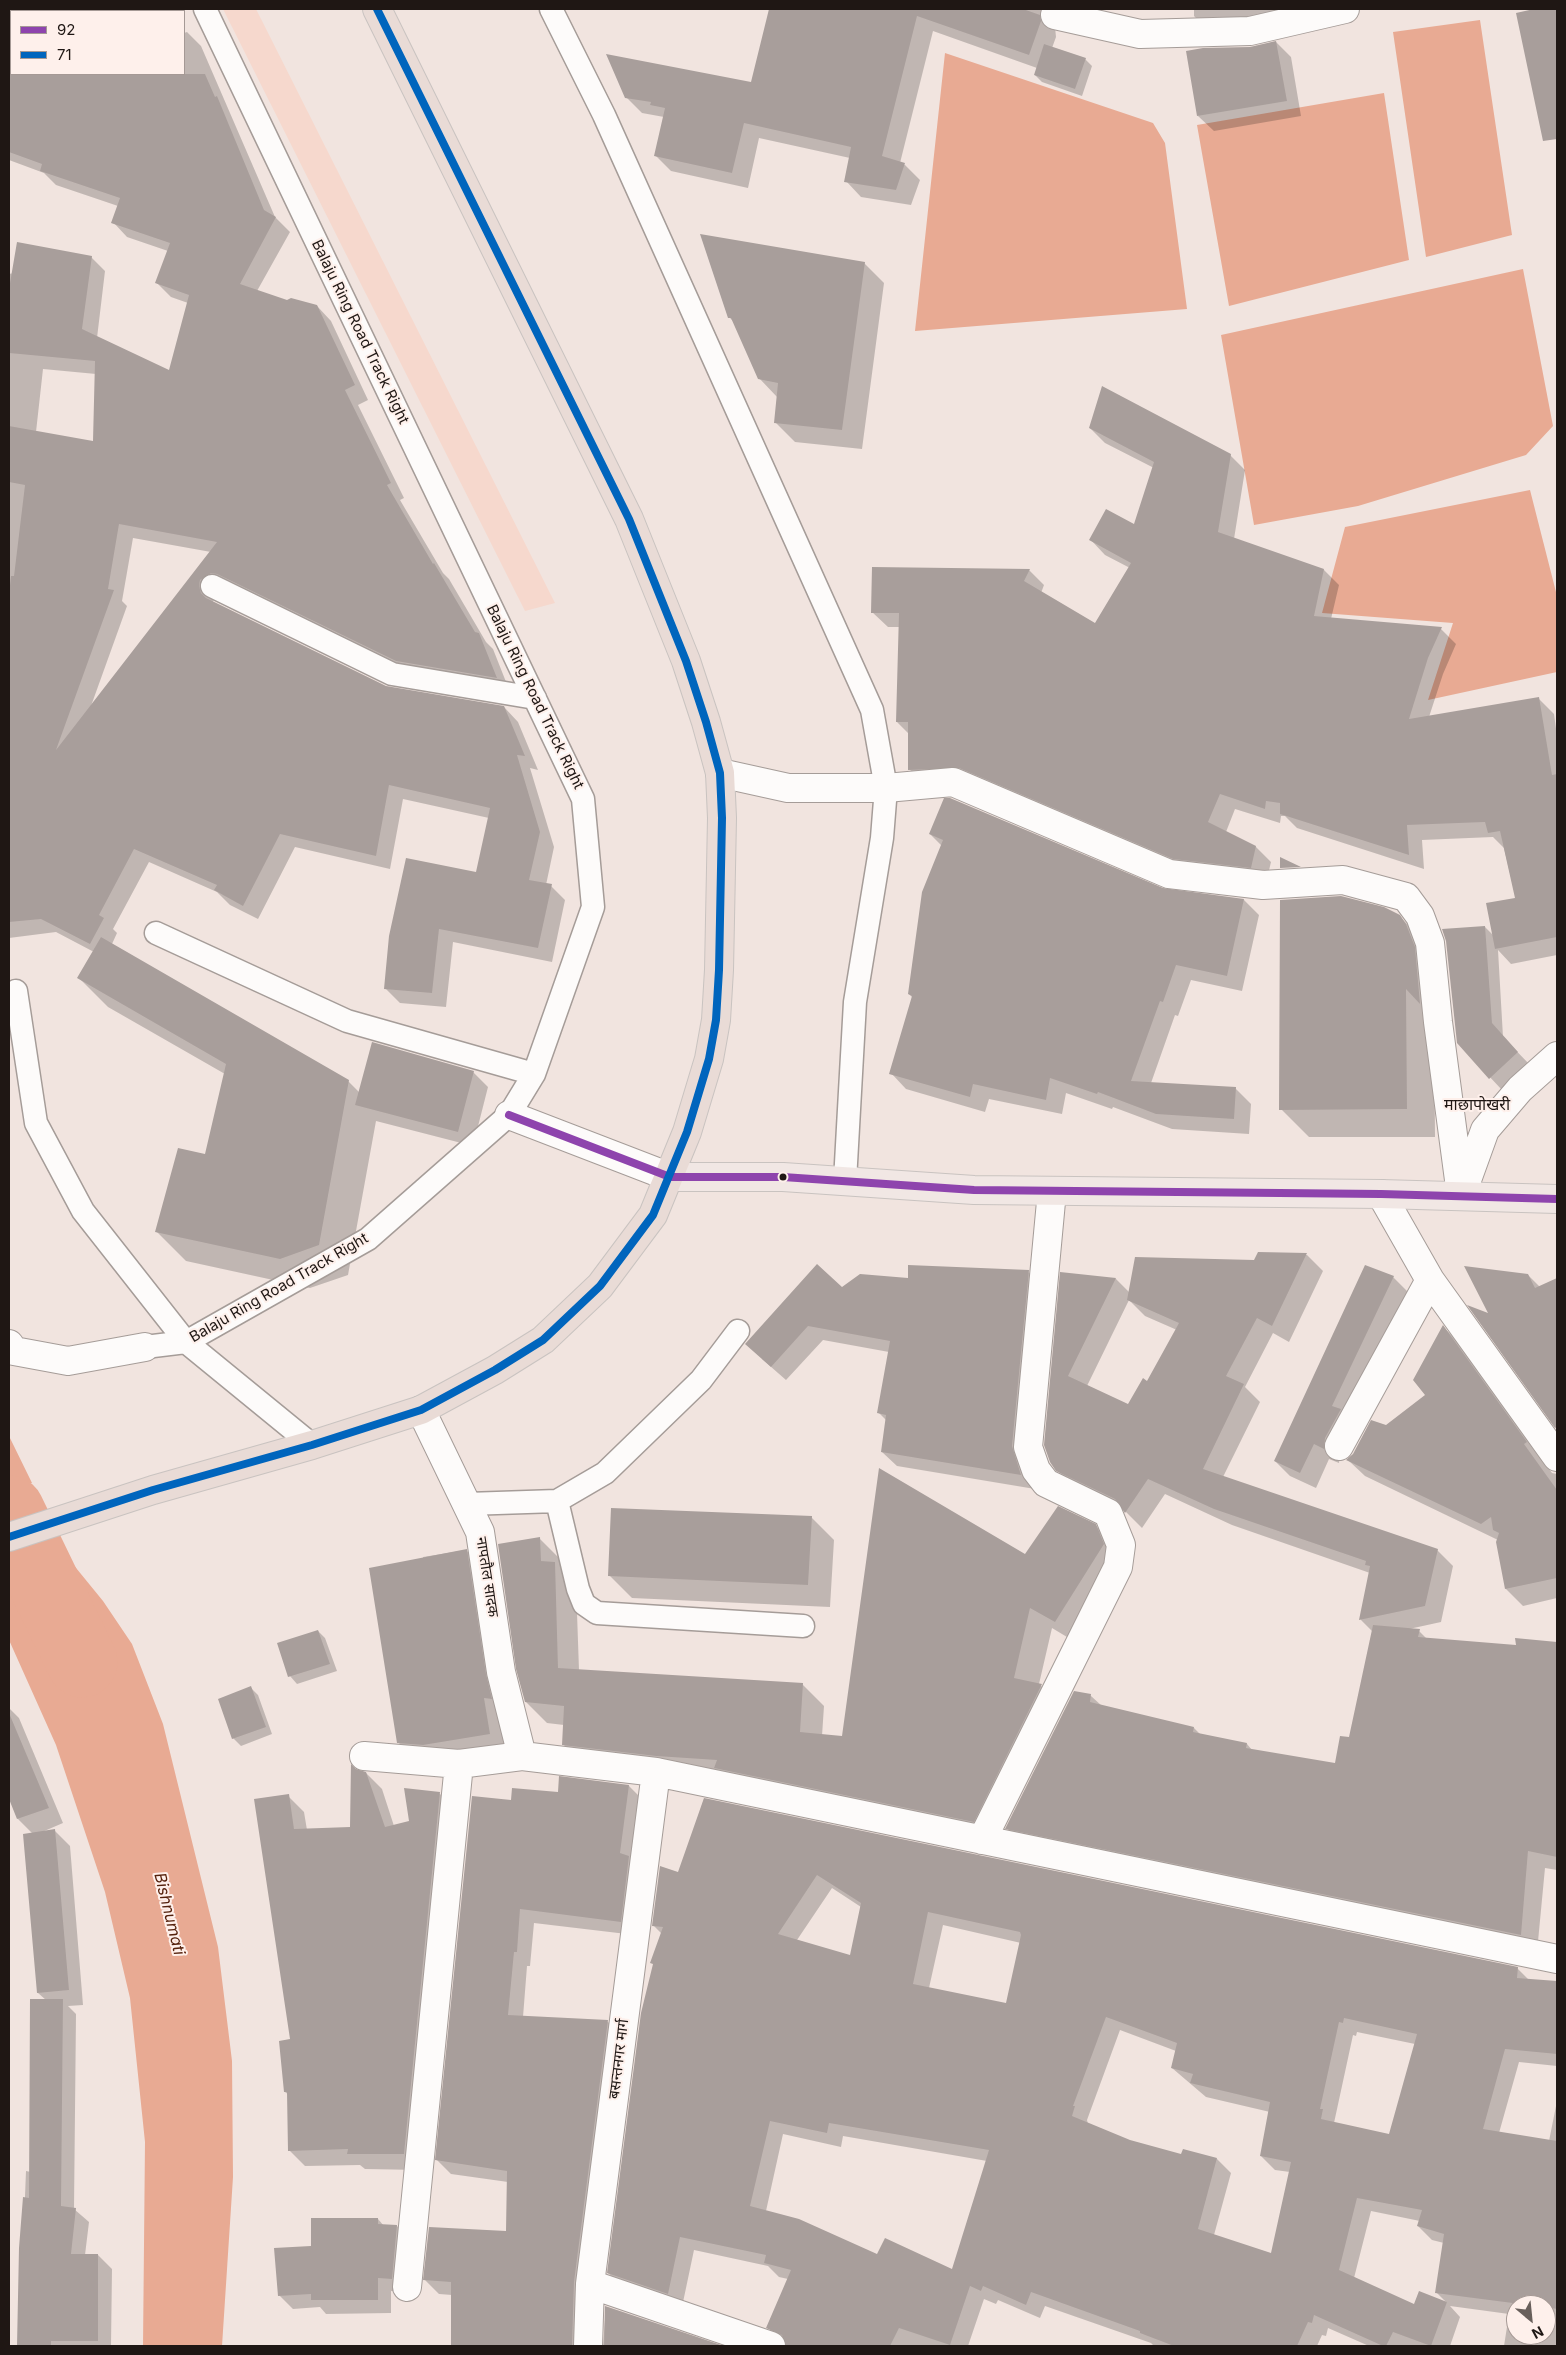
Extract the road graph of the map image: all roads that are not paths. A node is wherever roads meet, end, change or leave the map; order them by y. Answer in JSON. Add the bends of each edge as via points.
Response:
{"nodes":[{"id":1,"x":205,"y":9,"type":"edge"},
{"id":2,"x":377,"y":9,"type":"edge"},
{"id":3,"x":551,"y":9,"type":"edge"},
{"id":4,"x":1057,"y":9,"type":"edge"},
{"id":5,"x":1345,"y":9,"type":"edge"},
{"id":6,"x":212,"y":586,"type":"dead end"},
{"id":7,"x":535,"y":698,"type":"junction"},
{"id":8,"x":720,"y":773,"type":"junction"},
{"id":9,"x":886,"y":788,"type":"junction"},
{"id":10,"x":156,"y":932,"type":"dead end"},
{"id":11,"x":16,"y":991,"type":"dead end"},
{"id":12,"x":1557,"y":1056,"type":"edge"},
{"id":13,"x":534,"y":1074,"type":"junction"},
{"id":14,"x":509,"y":1114,"type":"junction"},
{"id":15,"x":670,"y":1177,"type":"junction"},
{"id":16,"x":845,"y":1181,"type":"junction"},
{"id":17,"x":1052,"y":1191,"type":"junction"},
{"id":18,"x":1381,"y":1194,"type":"junction"},
{"id":19,"x":1461,"y":1196,"type":"junction"},
{"id":20,"x":1557,"y":1199,"type":"edge"},
{"id":21,"x":1430,"y":1280,"type":"junction"},
{"id":22,"x":738,"y":1331,"type":"dead end"},
{"id":23,"x":186,"y":1342,"type":"junction"},
{"id":24,"x":9,"y":1344,"type":"edge"},
{"id":25,"x":145,"y":1348,"type":"joint"},
{"id":26,"x":421,"y":1410,"type":"junction"},
{"id":27,"x":312,"y":1445,"type":"junction"},
{"id":28,"x":1339,"y":1446,"type":"dead end"},
{"id":29,"x":1557,"y":1457,"type":"edge"},
{"id":30,"x":557,"y":1501,"type":"junction"},
{"id":31,"x":467,"y":1504,"type":"junction"},
{"id":32,"x":9,"y":1537,"type":"edge"},
{"id":33,"x":803,"y":1626,"type":"dead end"},
{"id":34,"x":364,"y":1756,"type":"dead end"},
{"id":35,"x":522,"y":1756,"type":"junction"},
{"id":36,"x":459,"y":1764,"type":"junction"},
{"id":37,"x":656,"y":1772,"type":"junction"},
{"id":38,"x":982,"y":1840,"type":"junction"},
{"id":39,"x":1557,"y":1959,"type":"edge"},
{"id":40,"x":590,"y":2284,"type":"junction"},
{"id":41,"x":407,"y":2287,"type":"dead end"},
{"id":42,"x":588,"y":2346,"type":"edge"},
{"id":43,"x":771,"y":2346,"type":"edge"}],
"edges":[{"from":1,"to":7,"type":"lane","name":"Balaju Ring Road Track Right"},
{"from":2,"to":8,"type":"highway","via":[[629,519],[686,661]]},
{"from":3,"to":9,"type":"lane","via":[[608,124],[872,710]]},
{"from":4,"to":5,"type":"street","via":[[1055,15],[1140,34],[1250,31]]},
{"from":6,"to":7,"type":"lane","via":[[392,674]]},
{"from":7,"to":13,"type":"lane","name":"Balaju Ring Road Track Right","via":[[583,799],[593,907]]},
{"from":8,"to":9,"type":"street","via":[[788,788]]},
{"from":8,"to":15,"type":"highway","via":[[722,873],[716,1020],[701,1091]]},
{"from":9,"to":16,"type":"lane","via":[[882,838],[855,1002]]},
{"from":9,"to":19,"type":"street","via":[[953,782],[1169,874],[1263,886],[1343,880],[1406,897],[1420,916],[1430,943]]},
{"from":10,"to":13,"type":"lane","via":[[347,1021]]},
{"from":11,"to":23,"type":"lane","via":[[36,1123],[82,1211]]},
{"from":12,"to":19,"type":"street","via":[[1520,1089],[1485,1130]]},
{"from":13,"to":14,"type":"lane","name":"Balaju Ring Road Track Right"},
{"from":14,"to":15,"type":"street"},
{"from":14,"to":23,"type":"lane","name":"Balaju Ring Road Track Right","via":[[368,1239]]},
{"from":15,"to":16,"type":"main road","via":[[783,1177]]},
{"from":15,"to":26,"type":"highway","via":[[653,1215],[600,1286],[576,1310],[543,1340]]},
{"from":16,"to":17,"type":"main road","via":[[974,1190]]},
{"from":17,"to":18,"type":"main road"},
{"from":17,"to":38,"type":"street","via":[[1028,1447],[1036,1470],[1046,1483],[1108,1513],[1121,1545],[1118,1568]]},
{"from":18,"to":19,"type":"main road"},
{"from":18,"to":21,"type":"street"},
{"from":19,"to":20,"type":"main road"},
{"from":21,"to":28,"type":"street"},
{"from":21,"to":29,"type":"street"},
{"from":22,"to":30,"type":"lane","via":[[701,1380],[605,1473]]},
{"from":23,"to":25,"type":"lane","name":"Balaju Ring Road Track Right"},
{"from":23,"to":27,"type":"lane"},
{"from":24,"to":25,"type":"street","via":[[14,1351],[68,1361]]},
{"from":26,"to":27,"type":"highway"},
{"from":26,"to":31,"type":"street","name":"नापतौल सादक"},
{"from":27,"to":32,"type":"highway","via":[[153,1490]]},
{"from":30,"to":31,"type":"lane"},
{"from":30,"to":33,"type":"lane","via":[[578,1590],[584,1604],[597,1613]]},
{"from":31,"to":35,"type":"street","name":"नापतौल सादक","via":[[480,1532],[501,1672]]},
{"from":34,"to":36,"type":"street"},
{"from":35,"to":36,"type":"street"},
{"from":35,"to":37,"type":"street"},
{"from":36,"to":41,"type":"street"},
{"from":37,"to":38,"type":"street"},
{"from":37,"to":40,"type":"street","name":"बसन्तनगर मार्ग"},
{"from":38,"to":39,"type":"street"},
{"from":40,"to":42,"type":"street","name":"बसन्तनगर मार्ग"},
{"from":40,"to":43,"type":"street"}]}
